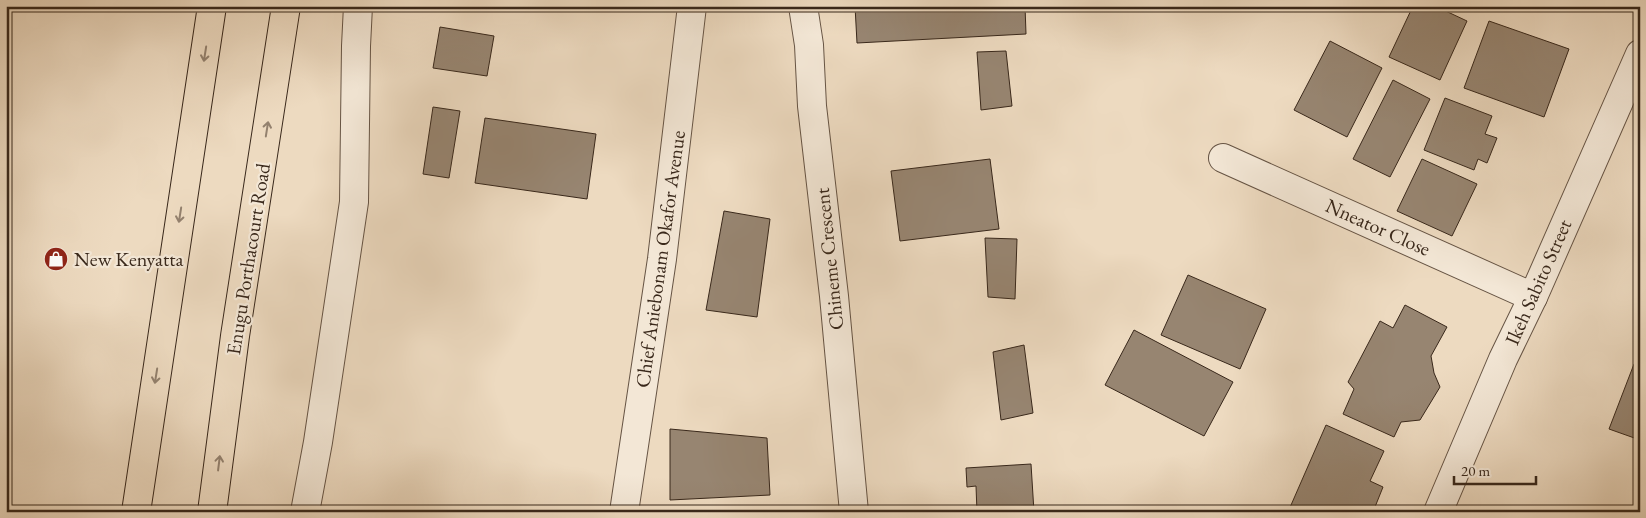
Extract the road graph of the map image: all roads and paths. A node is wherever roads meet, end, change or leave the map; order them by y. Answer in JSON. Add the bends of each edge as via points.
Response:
{"nodes":[{"id":1,"x":212,"y":6,"type":"edge"},
{"id":2,"x":286,"y":6,"type":"edge"},
{"id":3,"x":358,"y":6,"type":"edge"},
{"id":4,"x":692,"y":6,"type":"edge"},
{"id":5,"x":803,"y":6,"type":"edge"},
{"id":6,"x":1640,"y":54,"type":"edge"},
{"id":7,"x":1223,"y":158,"type":"dead end"},
{"id":8,"x":1533,"y":297,"type":"junction"},
{"id":9,"x":136,"y":512,"type":"edge"},
{"id":10,"x":212,"y":512,"type":"edge"},
{"id":11,"x":305,"y":512,"type":"edge"},
{"id":12,"x":624,"y":512,"type":"edge"},
{"id":13,"x":854,"y":512,"type":"edge"},
{"id":14,"x":1438,"y":512,"type":"edge"}],
"edges":[{"from":1,"to":9,"type":"highway","one_way":true},
{"from":10,"to":2,"type":"highway","name":"Enugu Porthacourt Road","one_way":true,"via":[[235,336]]},
{"from":3,"to":11,"type":"street","via":[[354,202]]},
{"from":4,"to":12,"type":"street","name":"Chief Aniebonam Okafor Avenue","via":[[662,259]]},
{"from":5,"to":13,"type":"street","name":"Chineme Crescent"},
{"from":6,"to":8,"type":"street","name":"Ikeh Sabito Street"},
{"from":7,"to":8,"type":"street","name":"Nneator Close"},
{"from":8,"to":14,"type":"street","name":"Ikeh Sabito Street"}]}
